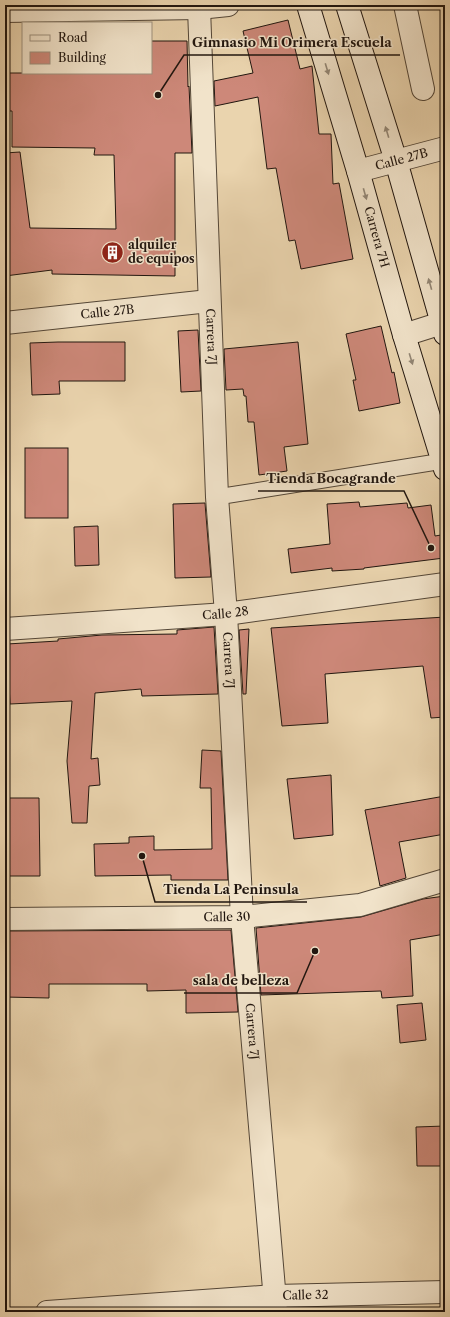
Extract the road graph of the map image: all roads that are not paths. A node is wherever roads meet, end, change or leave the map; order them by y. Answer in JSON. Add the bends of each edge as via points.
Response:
{"nodes":[{"id":1,"x":228,"y":5,"type":"edge"},
{"id":2,"x":308,"y":5,"type":"edge"},
{"id":3,"x":347,"y":5,"type":"edge"},
{"id":4,"x":405,"y":5,"type":"edge"},
{"id":5,"x":199,"y":8,"type":"junction"},
{"id":6,"x":5,"y":11,"type":"edge"},
{"id":7,"x":424,"y":89,"type":"dead end"},
{"id":8,"x":445,"y":148,"type":"edge"},
{"id":9,"x":396,"y":161,"type":"junction"},
{"id":10,"x":358,"y":171,"type":"junction"},
{"id":11,"x":209,"y":301,"type":"junction"},
{"id":12,"x":5,"y":323,"type":"edge"},
{"id":13,"x":444,"y":327,"type":"edge"},
{"id":14,"x":404,"y":334,"type":"junction"},
{"id":15,"x":444,"y":465,"type":"edge"},
{"id":16,"x":217,"y":497,"type":"junction"},
{"id":17,"x":445,"y":584,"type":"edge"},
{"id":18,"x":226,"y":614,"type":"junction"},
{"id":19,"x":5,"y":629,"type":"edge"},
{"id":20,"x":445,"y":880,"type":"edge"},
{"id":21,"x":242,"y":917,"type":"junction"},
{"id":22,"x":5,"y":919,"type":"edge"},
{"id":23,"x":445,"y":1292,"type":"edge"},
{"id":24,"x":276,"y":1304,"type":"edge"},
{"id":25,"x":47,"y":1312,"type":"edge"}],
"edges":[{"from":1,"to":5,"type":"street"},
{"from":2,"to":10,"type":"street","name":"Carrera 7H","one_way":true},
{"from":9,"to":3,"type":"street","one_way":true},
{"from":4,"to":7,"type":"street"},
{"from":5,"to":6,"type":"street"},
{"from":5,"to":11,"type":"street","name":"Carrera 7J"},
{"from":8,"to":9,"type":"street","name":"Calle 27B"},
{"from":9,"to":10,"type":"street","name":"Calle 27B"},
{"from":13,"to":9,"type":"street","one_way":true},
{"from":10,"to":14,"type":"street","name":"Carrera 7H","one_way":true},
{"from":11,"to":12,"type":"street","name":"Calle 27B"},
{"from":11,"to":16,"type":"street","name":"Carrera 7J"},
{"from":13,"to":14,"type":"street"},
{"from":14,"to":15,"type":"street","name":"Carrera 7H","one_way":true},
{"from":15,"to":16,"type":"lane"},
{"from":16,"to":18,"type":"street","name":"Carrera 7J"},
{"from":17,"to":18,"type":"street","name":"Calle 28"},
{"from":18,"to":19,"type":"street","name":"Calle 28"},
{"from":18,"to":21,"type":"street","name":"Carrera 7J"},
{"from":20,"to":21,"type":"street","name":"Calle 30","via":[[360,905]]},
{"from":21,"to":22,"type":"street","name":"Calle 30"},
{"from":21,"to":24,"type":"street","name":"Carrera 7J"},
{"from":23,"to":24,"type":"street","name":"Calle 32"},
{"from":24,"to":25,"type":"street","name":"Calle 32"}]}
